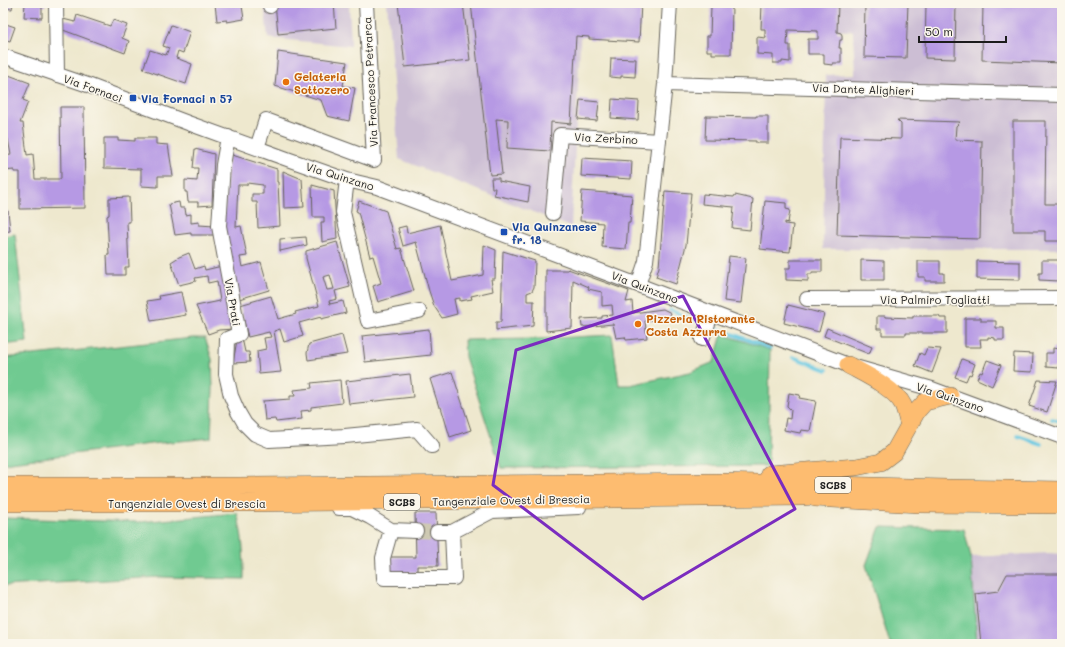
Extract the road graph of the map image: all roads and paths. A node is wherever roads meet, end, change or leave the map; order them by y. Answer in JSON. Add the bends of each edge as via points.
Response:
{"nodes":[{"id":1,"x":56,"y":3,"type":"edge"},
{"id":2,"x":366,"y":3,"type":"edge"},
{"id":3,"x":670,"y":3,"type":"edge"},
{"id":4,"x":3,"y":56,"type":"edge"},
{"id":5,"x":57,"y":75,"type":"junction"},
{"id":6,"x":665,"y":84,"type":"junction"},
{"id":7,"x":1062,"y":95,"type":"edge"},
{"id":8,"x":228,"y":137,"type":"junction"},
{"id":9,"x":659,"y":141,"type":"junction"},
{"id":10,"x":256,"y":148,"type":"junction"},
{"id":11,"x":347,"y":180,"type":"junction"},
{"id":12,"x":553,"y":213,"type":"dead end"},
{"id":13,"x":638,"y":285,"type":"junction"},
{"id":14,"x":1062,"y":298,"type":"edge"},
{"id":15,"x":807,"y":299,"type":"dead end"},
{"id":16,"x":419,"y":311,"type":"dead end"},
{"id":17,"x":712,"y":313,"type":"junction"},
{"id":18,"x":702,"y":339,"type":"dead end"},
{"id":19,"x":848,"y":365,"type":"junction"},
{"id":20,"x":950,"y":396,"type":"junction"},
{"id":21,"x":909,"y":426,"type":"junction"},
{"id":22,"x":1062,"y":437,"type":"edge"},
{"id":23,"x":432,"y":446,"type":"dead end"},
{"id":24,"x":720,"y":482,"type":"junction"},
{"id":25,"x":3,"y":486,"type":"edge"},
{"id":26,"x":947,"y":488,"type":"junction"},
{"id":27,"x":1062,"y":490,"type":"edge"},
{"id":28,"x":801,"y":497,"type":"junction"},
{"id":29,"x":662,"y":498,"type":"junction"},
{"id":30,"x":3,"y":503,"type":"edge"},
{"id":31,"x":247,"y":503,"type":"junction"},
{"id":32,"x":1062,"y":505,"type":"edge"},
{"id":33,"x":391,"y":530,"type":"junction"},
{"id":34,"x":416,"y":531,"type":"tunnel mouth"},
{"id":35,"x":437,"y":532,"type":"tunnel mouth"},
{"id":36,"x":452,"y":532,"type":"junction"}],
"edges":[{"from":1,"to":5,"type":"street"},
{"from":2,"to":10,"type":"street","name":"Via Francesco Petrarca","via":[[374,160],[266,120]]},
{"from":3,"to":6,"type":"street"},
{"from":4,"to":5,"type":"street","name":"Via Fornaci"},
{"from":5,"to":8,"type":"street","name":"Via Fornaci"},
{"from":6,"to":7,"type":"street","name":"Via Dante Alighieri"},
{"from":6,"to":9,"type":"street"},
{"from":8,"to":10,"type":"street","name":"Via Quinzano"},
{"from":8,"to":23,"type":"street","name":"Via Prati","via":[[223,165],[219,226],[239,334],[227,339],[226,374],[231,396],[245,424],[255,434],[270,440],[417,429]]},
{"from":9,"to":12,"type":"street","name":"Via Zerbino","via":[[560,135]]},
{"from":9,"to":13,"type":"street","via":[[646,261]]},
{"from":10,"to":11,"type":"street","name":"Via Quinzano"},
{"from":11,"to":13,"type":"street","name":"Via Quinzano","via":[[376,187]]},
{"from":11,"to":16,"type":"street","via":[[343,212],[368,321]]},
{"from":13,"to":17,"type":"street","name":"Via Quinzano"},
{"from":14,"to":15,"type":"street","name":"Via Palmiro Togliatti"},
{"from":17,"to":18,"type":"street"},
{"from":17,"to":19,"type":"street","name":"Via Quinzano"},
{"from":19,"to":20,"type":"street","name":"Via Quinzano"},
{"from":19,"to":21,"type":"main road","via":[[889,388],[903,404]]},
{"from":20,"to":21,"type":"main road","via":[[925,402]]},
{"from":20,"to":22,"type":"street","name":"Via Quinzano"},
{"from":21,"to":24,"type":"main road","via":[[894,452],[880,462],[856,467],[752,475]]},
{"from":24,"to":25,"type":"main road","name":"Tangenziale Ovest di Brescia","number":"SCBS"},
{"from":24,"to":26,"type":"main road","name":"Tangenziale Ovest di Brescia","number":"SCBS"},
{"from":26,"to":27,"type":"main road","name":"Tangenziale Ovest di Brescia","number":"SCBS"},
{"from":26,"to":28,"type":"main road","name":"Tangenziale Ovest di Brescia","number":"SCBS"},
{"from":28,"to":29,"type":"main road","name":"Tangenziale Ovest di Brescia","number":"SCBS"},
{"from":28,"to":32,"type":"main road","via":[[918,504]]},
{"from":29,"to":31,"type":"main road","name":"Tangenziale Ovest di Brescia","number":"SCBS"},
{"from":29,"to":36,"type":"street","via":[[630,506],[492,511]]},
{"from":30,"to":31,"type":"main road","name":"Tangenziale Ovest di Brescia","number":"SCBS"},
{"from":31,"to":33,"type":"street","via":[[277,510],[352,508]]},
{"from":33,"to":34,"type":"street"},
{"from":33,"to":36,"type":"street","via":[[383,558],[384,578],[454,578]]},
{"from":35,"to":36,"type":"street"}]}
